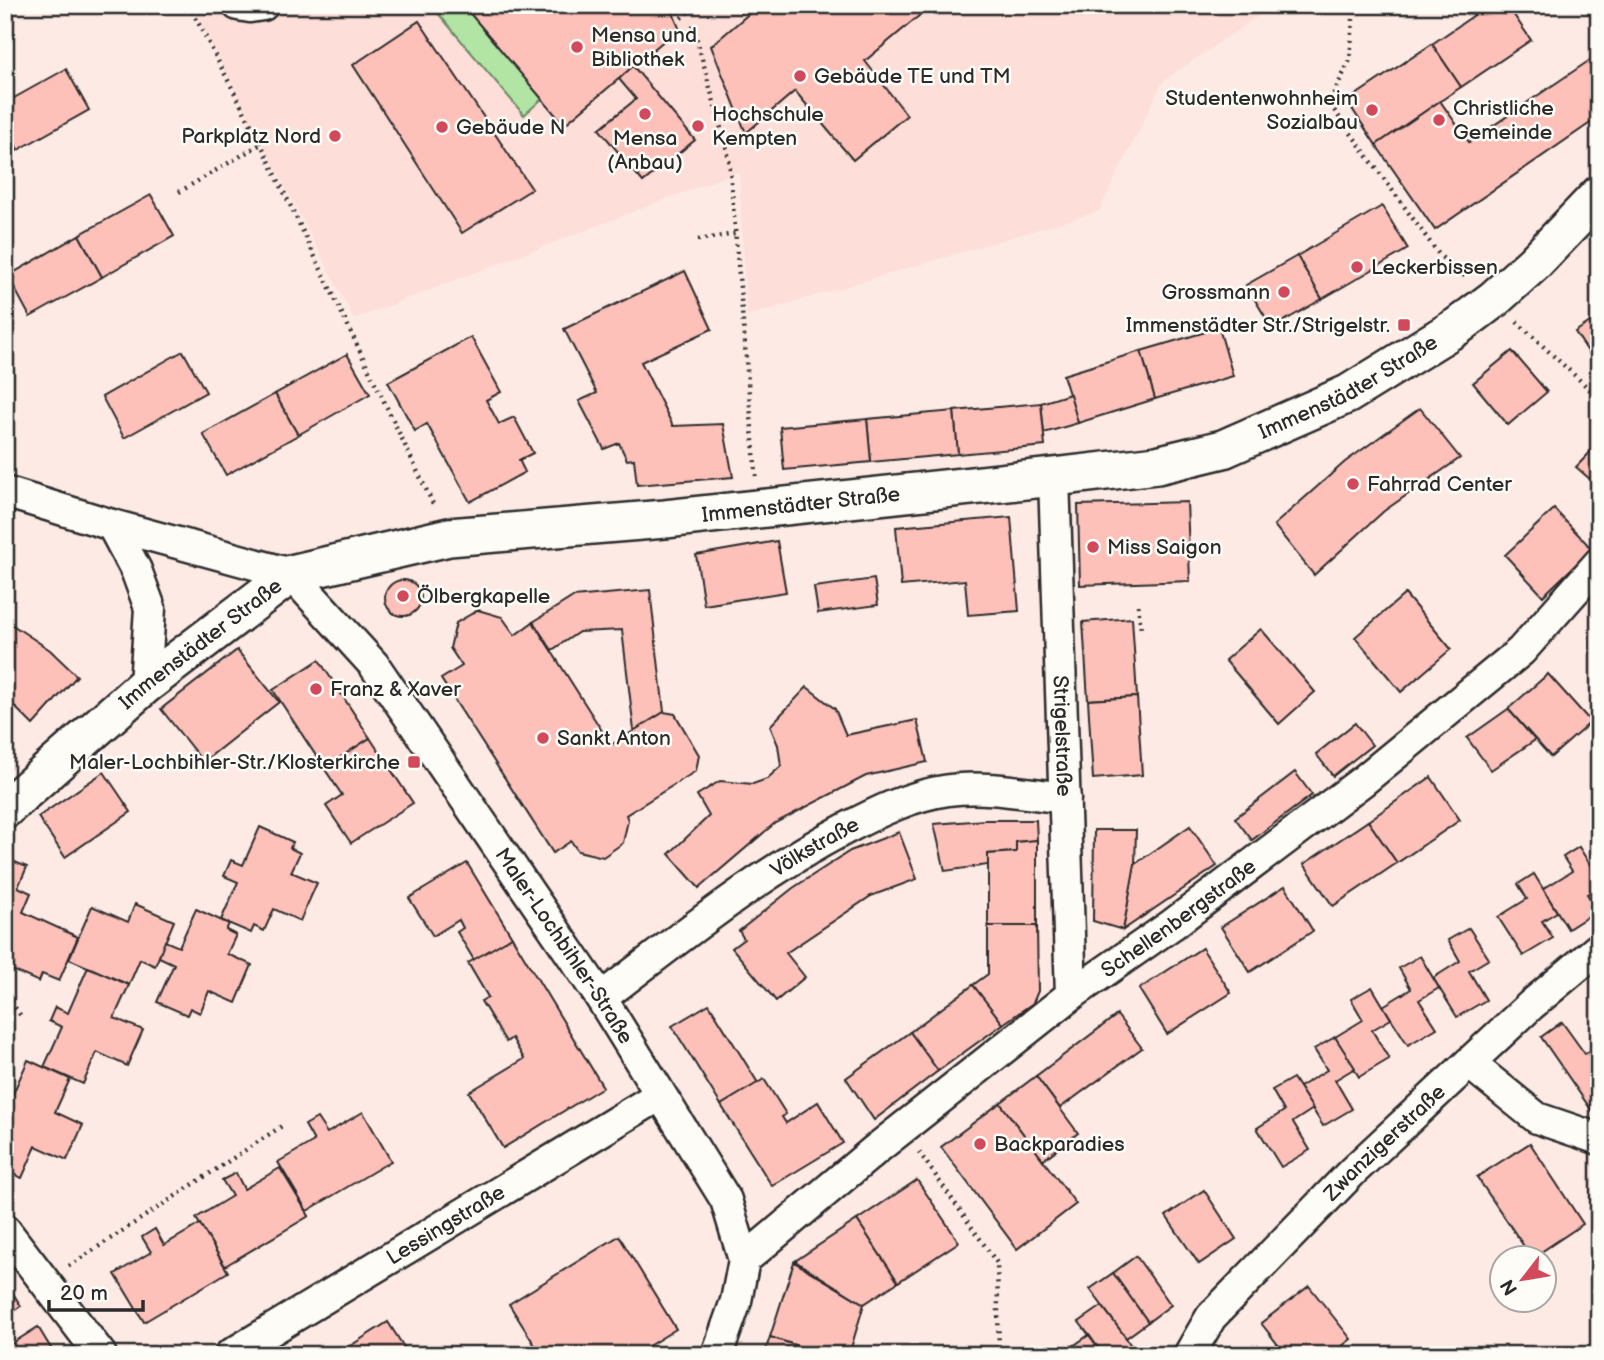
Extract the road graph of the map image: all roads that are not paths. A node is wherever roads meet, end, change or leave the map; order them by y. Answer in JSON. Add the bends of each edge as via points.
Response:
{"nodes":[{"id":1,"x":239,"y":5,"type":"edge"},
{"id":2,"x":263,"y":5,"type":"edge"},
{"id":3,"x":1599,"y":195,"type":"edge"},
{"id":4,"x":1054,"y":477,"type":"junction"},
{"id":5,"x":5,"y":492,"type":"edge"},
{"id":6,"x":112,"y":525,"type":"junction"},
{"id":7,"x":1599,"y":563,"type":"edge"},
{"id":8,"x":291,"y":573,"type":"junction"},
{"id":9,"x":145,"y":685,"type":"junction"},
{"id":10,"x":10,"y":796,"type":"edge"},
{"id":11,"x":1065,"y":799,"type":"junction"},
{"id":12,"x":1599,"y":948,"type":"edge"},
{"id":13,"x":1070,"y":995,"type":"junction"},
{"id":14,"x":601,"y":998,"type":"junction"},
{"id":15,"x":1469,"y":1063,"type":"junction"},
{"id":16,"x":660,"y":1095,"type":"junction"},
{"id":17,"x":1599,"y":1139,"type":"edge"},
{"id":18,"x":5,"y":1230,"type":"edge"},
{"id":19,"x":744,"y":1260,"type":"junction"},
{"id":20,"x":101,"y":1355,"type":"edge"},
{"id":21,"x":230,"y":1355,"type":"edge"},
{"id":22,"x":718,"y":1355,"type":"edge"},
{"id":23,"x":1189,"y":1355,"type":"edge"}],
"edges":[{"from":1,"to":2,"type":"street"},
{"from":3,"to":4,"type":"street","name":"Immenstädter Straße","via":[[1493,299],[1348,394],[1223,449],[1157,465]]},
{"from":4,"to":8,"type":"street","name":"Immenstädter Straße","via":[[449,537]]},
{"from":4,"to":11,"type":"street","name":"Strigelstraße"},
{"from":5,"to":6,"type":"street"},
{"from":6,"to":8,"type":"street"},
{"from":6,"to":9,"type":"street","via":[[150,608]]},
{"from":7,"to":13,"type":"street","name":"Schellenbergstraße","via":[[1521,651],[1375,772]]},
{"from":8,"to":9,"type":"street","name":"Immenstädter Straße"},
{"from":8,"to":14,"type":"street","name":"Maler-Lochbihler-Straße","via":[[374,665]]},
{"from":9,"to":10,"type":"street","name":"Immenstädter Straße"},
{"from":11,"to":13,"type":"street","name":"Strigelstraße"},
{"from":11,"to":14,"type":"street","name":"Völkstraße","via":[[988,789],[949,790],[885,807],[803,850],[705,917]]},
{"from":12,"to":15,"type":"street","name":"Zwanzigerstraße"},
{"from":13,"to":19,"type":"street","name":"Schellenbergstraße"},
{"from":14,"to":16,"type":"street","name":"Maler-Lochbihler-Straße"},
{"from":15,"to":17,"type":"street","via":[[1537,1118]]},
{"from":15,"to":23,"type":"street","name":"Zwanzigerstraße","via":[[1263,1262],[1211,1317]]},
{"from":16,"to":19,"type":"street","name":"Maler-Lochbihler-Straße","via":[[726,1200]]},
{"from":16,"to":21,"type":"street","name":"Lessingstraße"},
{"from":18,"to":20,"type":"street"},
{"from":19,"to":22,"type":"street","name":"Maler-Lochbihler-Straße"}]}
